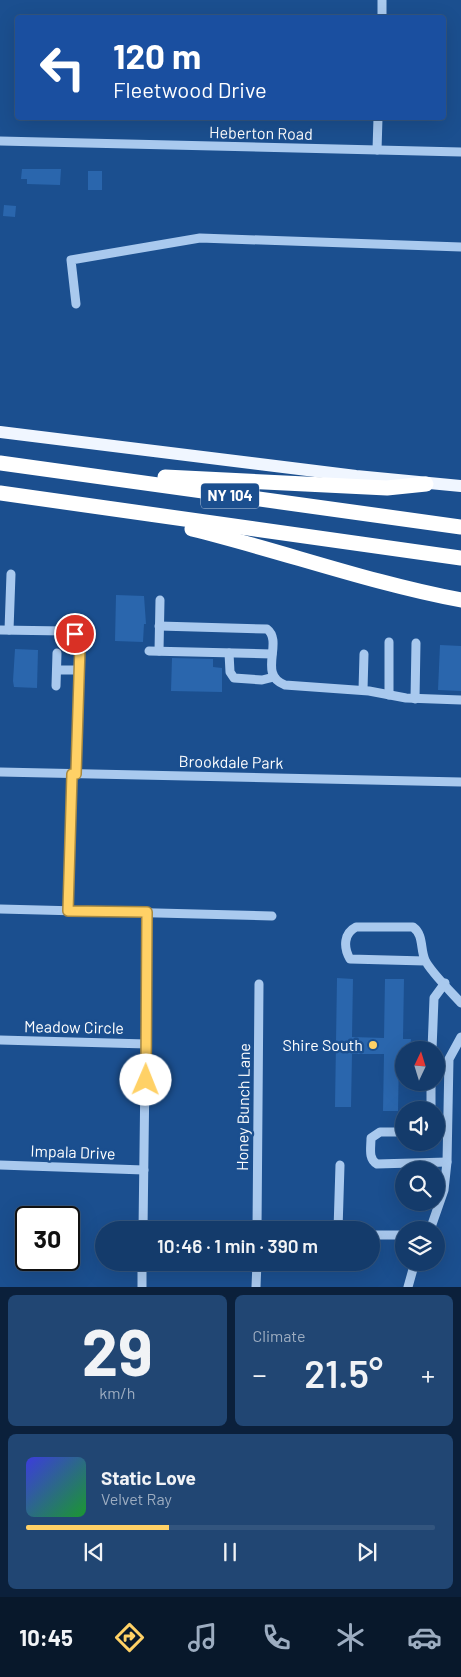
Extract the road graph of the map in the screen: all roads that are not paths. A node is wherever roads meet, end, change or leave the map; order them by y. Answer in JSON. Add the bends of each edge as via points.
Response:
{"nodes":[{"id":1,"x":382,"y":0,"type":"edge"},
{"id":2,"x":382,"y":15,"type":"edge"},
{"id":3,"x":378,"y":120,"type":"edge"},
{"id":4,"x":0,"y":142,"type":"edge"},
{"id":5,"x":377,"y":150,"type":"junction"},
{"id":6,"x":461,"y":152,"type":"edge"},
{"id":7,"x":461,"y":247,"type":"edge"},
{"id":8,"x":76,"y":304,"type":"dead end"},
{"id":9,"x":0,"y":432,"type":"edge"},
{"id":10,"x":0,"y":463,"type":"edge"},
{"id":11,"x":18,"y":465,"type":"junction"},
{"id":12,"x":426,"y":484,"type":"junction"},
{"id":13,"x":461,"y":486,"type":"edge"},
{"id":14,"x":0,"y":493,"type":"edge"},
{"id":15,"x":96,"y":507,"type":"junction"},
{"id":16,"x":461,"y":527,"type":"edge"},
{"id":17,"x":461,"y":558,"type":"edge"},
{"id":18,"x":11,"y":574,"type":"dead end"},
{"id":19,"x":160,"y":600,"type":"dead end"},
{"id":20,"x":461,"y":600,"type":"edge"},
{"id":21,"x":159,"y":626,"type":"junction"},
{"id":22,"x":5,"y":630,"type":"edge"},
{"id":23,"x":390,"y":642,"type":"dead end"},
{"id":24,"x":416,"y":643,"type":"dead end"},
{"id":25,"x":57,"y":653,"type":"dead end"},
{"id":26,"x":230,"y":653,"type":"junction"},
{"id":27,"x":272,"y":654,"type":"junction"},
{"id":28,"x":364,"y":654,"type":"dead end"},
{"id":29,"x":57,"y":670,"type":"junction"},
{"id":30,"x":80,"y":670,"type":"junction"},
{"id":31,"x":274,"y":677,"type":"junction"},
{"id":32,"x":56,"y":686,"type":"dead end"},
{"id":33,"x":363,"y":690,"type":"junction"},
{"id":34,"x":388,"y":695,"type":"junction"},
{"id":35,"x":415,"y":699,"type":"junction"},
{"id":36,"x":461,"y":700,"type":"edge"},
{"id":37,"x":0,"y":772,"type":"edge"},
{"id":38,"x":74,"y":774,"type":"junction"},
{"id":39,"x":461,"y":782,"type":"edge"},
{"id":40,"x":0,"y":909,"type":"edge"},
{"id":41,"x":68,"y":911,"type":"junction"},
{"id":42,"x":147,"y":912,"type":"junction"},
{"id":43,"x":272,"y":916,"type":"dead end"},
{"id":44,"x":425,"y":961,"type":"junction"},
{"id":45,"x":444,"y":983,"type":"junction"},
{"id":46,"x":259,"y":984,"type":"dead end"},
{"id":47,"x":461,"y":1003,"type":"edge"},
{"id":48,"x":461,"y":1037,"type":"edge"},
{"id":49,"x":0,"y":1040,"type":"edge"},
{"id":50,"x":432,"y":1041,"type":"edge"},
{"id":51,"x":147,"y":1044,"type":"junction"},
{"id":52,"x":395,"y":1132,"type":"edge"},
{"id":53,"x":447,"y":1162,"type":"junction"},
{"id":54,"x":0,"y":1165,"type":"edge"},
{"id":55,"x":340,"y":1165,"type":"dead end"},
{"id":56,"x":144,"y":1170,"type":"junction"},
{"id":57,"x":143,"y":1221,"type":"edge"},
{"id":58,"x":257,"y":1221,"type":"edge"},
{"id":59,"x":338,"y":1221,"type":"edge"},
{"id":60,"x":433,"y":1221,"type":"edge"},
{"id":61,"x":380,"y":1235,"type":"edge"},
{"id":62,"x":395,"y":1235,"type":"edge"},
{"id":63,"x":142,"y":1271,"type":"edge"},
{"id":64,"x":257,"y":1271,"type":"edge"},
{"id":65,"x":413,"y":1271,"type":"edge"},
{"id":66,"x":142,"y":1287,"type":"edge"},
{"id":67,"x":256,"y":1287,"type":"edge"},
{"id":68,"x":408,"y":1287,"type":"edge"}],
"edges":[{"from":1,"to":2,"type":"street"},
{"from":3,"to":5,"type":"street"},
{"from":4,"to":5,"type":"street","name":"Heberton Road"},
{"from":5,"to":6,"type":"street","name":"Heberton Road"},
{"from":7,"to":8,"type":"street","via":[[200,238],[173,241],[71,260]]},
{"from":9,"to":12,"type":"main road"},
{"from":10,"to":11,"type":"highway","number":"NY 104"},
{"from":11,"to":12,"type":"highway","via":[[223,481],[387,488]]},
{"from":11,"to":16,"type":"highway","number":"NY 104"},
{"from":12,"to":13,"type":"main road"},
{"from":14,"to":15,"type":"highway","number":"NY 104"},
{"from":15,"to":17,"type":"highway","number":"NY 104"},
{"from":15,"to":20,"type":"highway","via":[[257,546],[384,584]]},
{"from":18,"to":22,"type":"street"},
{"from":19,"to":21,"type":"street"},
{"from":21,"to":26,"type":"street","via":[[154,651]]},
{"from":21,"to":27,"type":"street","via":[[264,628],[271,634]]},
{"from":22,"to":30,"type":"street","via":[[72,633],[79,639]]},
{"from":23,"to":34,"type":"street"},
{"from":24,"to":35,"type":"street"},
{"from":25,"to":29,"type":"street"},
{"from":26,"to":27,"type":"street"},
{"from":26,"to":31,"type":"street","via":[[230,672],[234,678],[262,680]]},
{"from":27,"to":31,"type":"street"},
{"from":28,"to":33,"type":"street"},
{"from":29,"to":30,"type":"street"},
{"from":29,"to":32,"type":"street"},
{"from":30,"to":38,"type":"street"},
{"from":31,"to":33,"type":"street","via":[[279,683],[290,686]]},
{"from":33,"to":34,"type":"street"},
{"from":34,"to":35,"type":"street"},
{"from":35,"to":36,"type":"street"},
{"from":37,"to":38,"type":"street","name":"Brookdale Park"},
{"from":38,"to":39,"type":"street","name":"Brookdale Park"},
{"from":38,"to":41,"type":"street"},
{"from":40,"to":41,"type":"street"},
{"from":41,"to":42,"type":"street"},
{"from":42,"to":43,"type":"street"},
{"from":42,"to":51,"type":"street"},
{"from":44,"to":44,"type":"street","via":[[350,959],[346,952],[346,937],[356,926],[413,927],[418,931]]},
{"from":44,"to":45,"type":"street"},
{"from":45,"to":47,"type":"street"},
{"from":45,"to":50,"type":"street","via":[[434,998]]},
{"from":46,"to":58,"type":"street","name":"Honey Bunch Lane"},
{"from":48,"to":53,"type":"street","via":[[449,1059]]},
{"from":49,"to":51,"type":"street","name":"Meadow Circle"},
{"from":51,"to":56,"type":"street"},
{"from":52,"to":53,"type":"street","via":[[380,1132],[371,1138],[372,1161],[377,1164]]},
{"from":53,"to":60,"type":"street","via":[[444,1190]]},
{"from":54,"to":56,"type":"street","name":"Impala Drive"},
{"from":55,"to":59,"type":"street"},
{"from":56,"to":57,"type":"street"},
{"from":61,"to":62,"type":"street"},
{"from":63,"to":66,"type":"street"},
{"from":64,"to":67,"type":"street"},
{"from":65,"to":68,"type":"street"}]}
